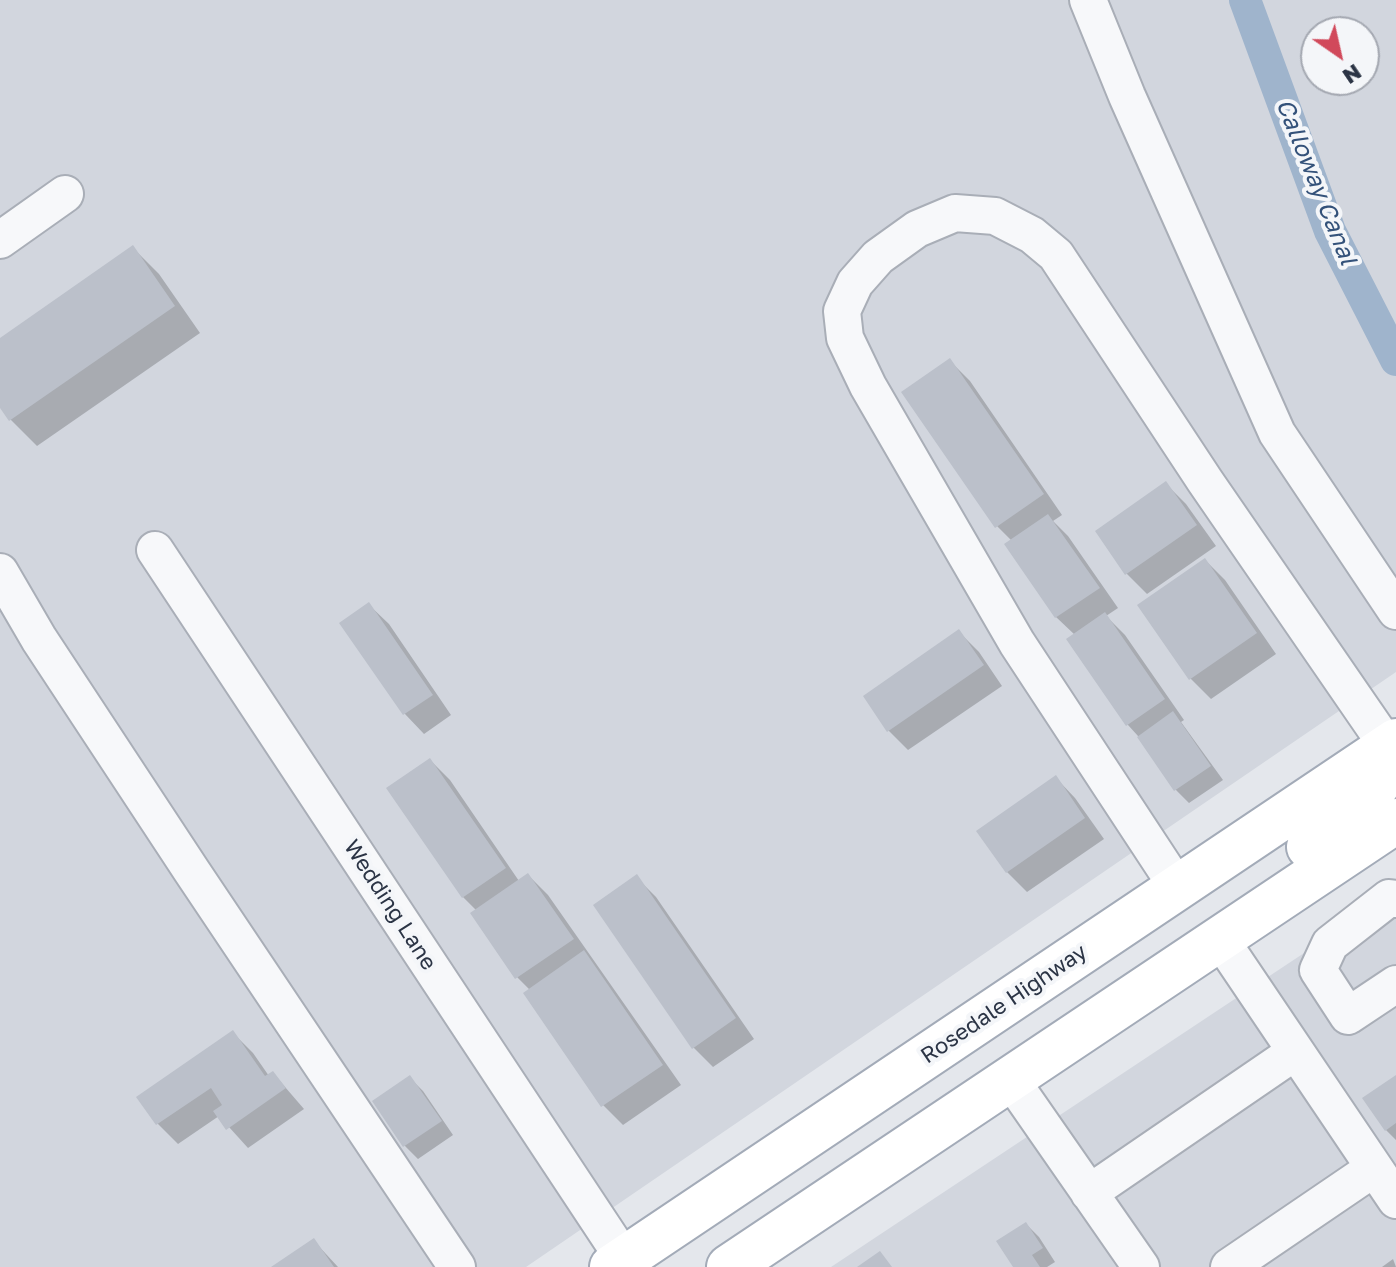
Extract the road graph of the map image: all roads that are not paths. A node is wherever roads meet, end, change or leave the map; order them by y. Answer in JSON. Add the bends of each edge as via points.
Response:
{"nodes":[{"id":1,"x":1088,"y":0,"type":"edge"},
{"id":2,"x":65,"y":194,"type":"dead end"},
{"id":3,"x":0,"y":240,"type":"edge"},
{"id":4,"x":155,"y":550,"type":"dead end"},
{"id":5,"x":0,"y":572,"type":"edge"},
{"id":6,"x":1396,"y":611,"type":"edge"},
{"id":7,"x":1392,"y":744,"type":"edge"},
{"id":8,"x":1396,"y":821,"type":"edge"},
{"id":9,"x":1178,"y":888,"type":"junction"},
{"id":10,"x":1396,"y":899,"type":"edge"},
{"id":11,"x":1220,"y":939,"type":"junction"},
{"id":12,"x":1396,"y":984,"type":"edge"},
{"id":13,"x":1108,"y":1015,"type":"junction"},
{"id":14,"x":1295,"y":1052,"type":"junction"},
{"id":15,"x":1011,"y":1080,"type":"junction"},
{"id":16,"x":1373,"y":1169,"type":"junction"},
{"id":17,"x":1089,"y":1193,"type":"junction"},
{"id":18,"x":1396,"y":1200,"type":"edge"},
{"id":19,"x":618,"y":1263,"type":"edge"},
{"id":20,"x":457,"y":1267,"type":"edge"},
{"id":21,"x":729,"y":1267,"type":"edge"},
{"id":22,"x":1141,"y":1267,"type":"edge"},
{"id":23,"x":1229,"y":1267,"type":"edge"}],
"edges":[{"from":1,"to":6,"type":"street","via":[[1277,433]]},
{"from":2,"to":3,"type":"street"},
{"from":4,"to":19,"type":"street","name":"Wedding Lane"},
{"from":5,"to":20,"type":"street","via":[[39,639]]},
{"from":7,"to":9,"type":"main road","name":"Rosedale Highway"},
{"from":7,"to":9,"type":"street","via":[[1205,481],[1056,255],[995,216],[955,213],[917,229],[878,257],[855,283],[842,311],[845,338],[1017,643]]},
{"from":7,"to":13,"type":"main road","via":[[1378,784],[1363,805],[1343,824],[1144,957]]},
{"from":8,"to":11,"type":"main road"},
{"from":9,"to":19,"type":"main road","name":"Rosedale Highway"},
{"from":10,"to":12,"type":"street","via":[[1389,898],[1330,944],[1318,970],[1348,1016]]},
{"from":11,"to":13,"type":"main road"},
{"from":11,"to":14,"type":"street"},
{"from":13,"to":15,"type":"main road"},
{"from":14,"to":16,"type":"street"},
{"from":14,"to":17,"type":"street"},
{"from":15,"to":17,"type":"street"},
{"from":15,"to":21,"type":"main road"},
{"from":16,"to":18,"type":"street"},
{"from":16,"to":23,"type":"street"},
{"from":17,"to":22,"type":"street"}]}
